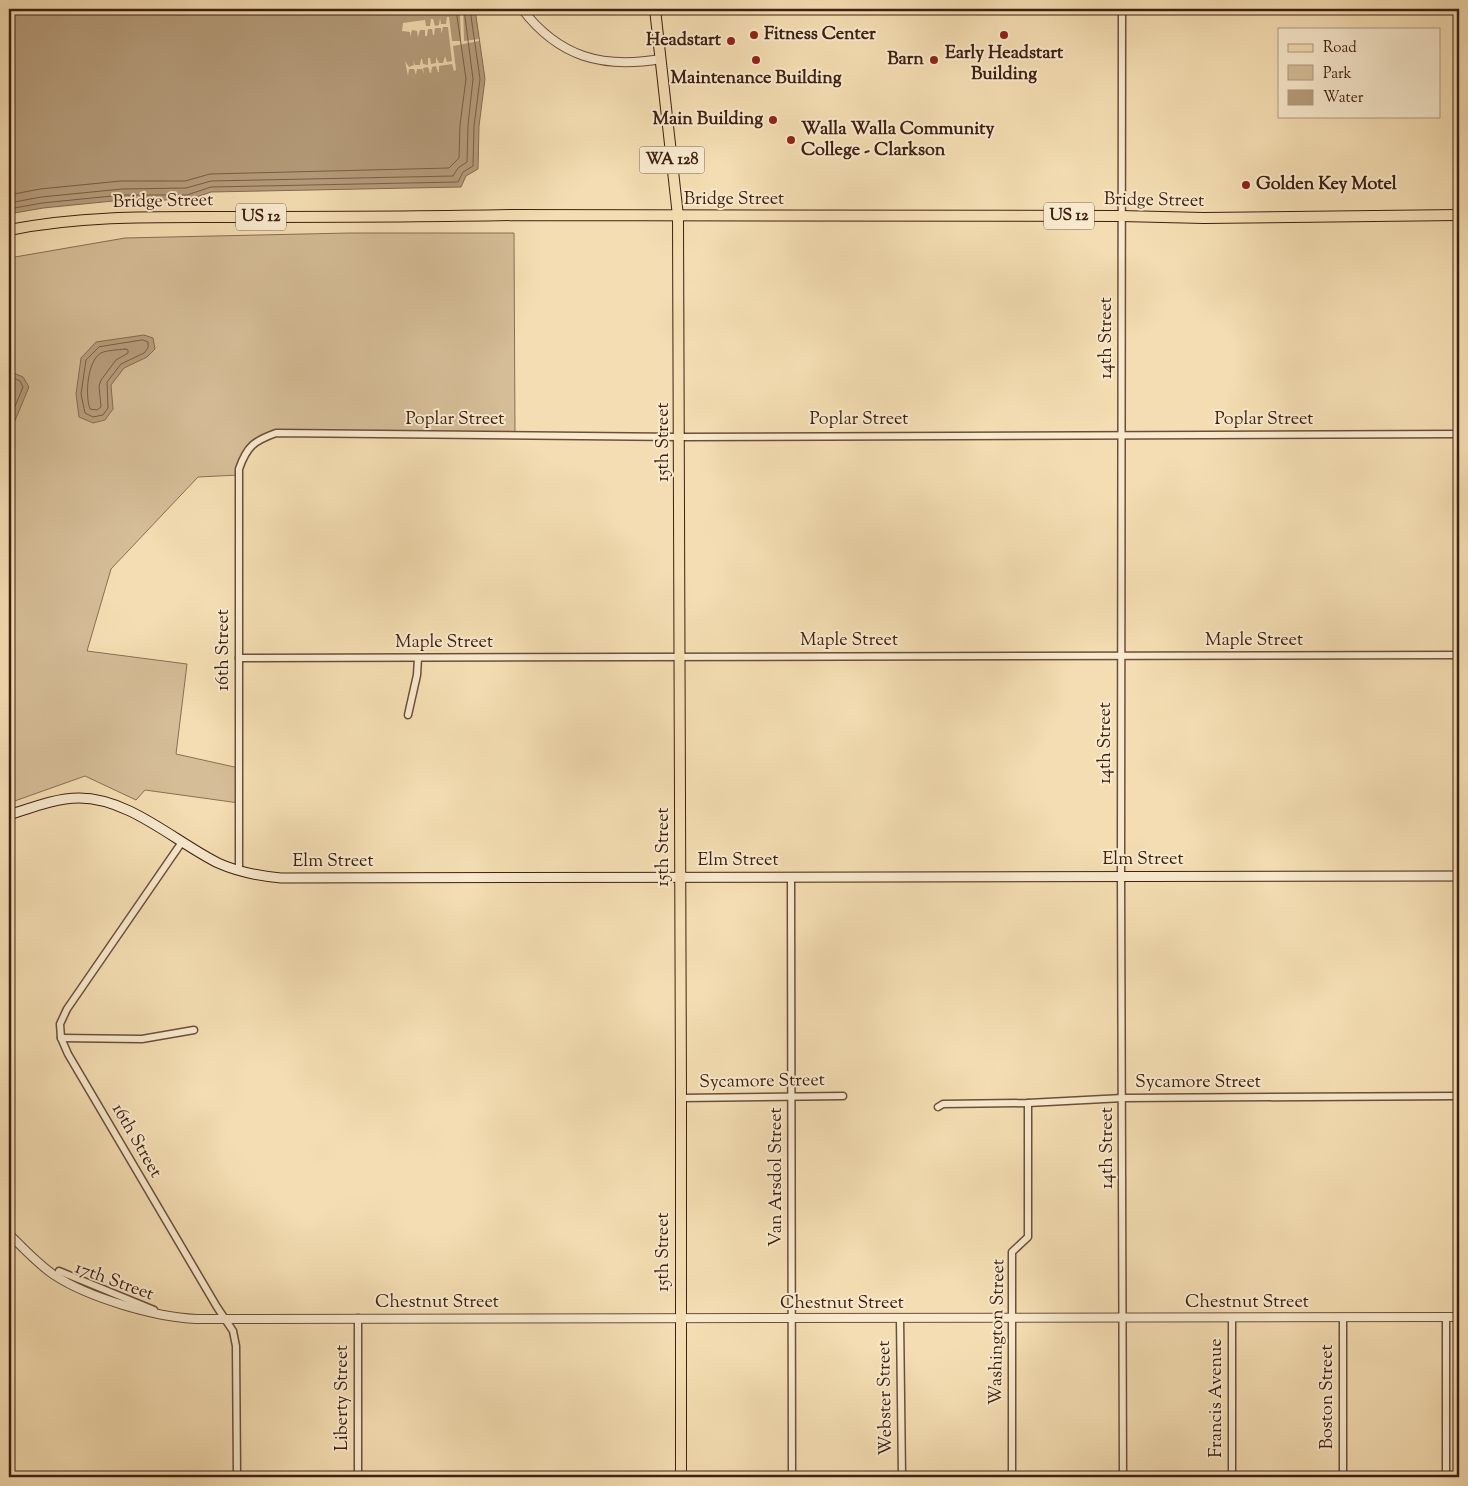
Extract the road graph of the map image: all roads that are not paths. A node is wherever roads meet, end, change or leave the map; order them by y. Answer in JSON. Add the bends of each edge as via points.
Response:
{"nodes":[{"id":1,"x":522,"y":9,"type":"edge"},
{"id":2,"x":655,"y":9,"type":"edge"},
{"id":3,"x":1122,"y":9,"type":"edge"},
{"id":4,"x":662,"y":60,"type":"junction"},
{"id":5,"x":1459,"y":215,"type":"edge"},
{"id":6,"x":678,"y":216,"type":"junction"},
{"id":7,"x":1121,"y":216,"type":"junction"},
{"id":8,"x":9,"y":230,"type":"edge"},
{"id":9,"x":1459,"y":434,"type":"edge"},
{"id":10,"x":680,"y":436,"type":"junction"},
{"id":11,"x":1122,"y":436,"type":"junction"},
{"id":12,"x":260,"y":438,"type":"joint"},
{"id":13,"x":1459,"y":655,"type":"edge"},
{"id":14,"x":680,"y":657,"type":"junction"},
{"id":15,"x":1122,"y":657,"type":"junction"},
{"id":16,"x":239,"y":658,"type":"junction"},
{"id":17,"x":418,"y":658,"type":"junction"},
{"id":18,"x":408,"y":715,"type":"dead end"},
{"id":19,"x":9,"y":816,"type":"edge"},
{"id":20,"x":182,"y":842,"type":"junction"},
{"id":21,"x":239,"y":870,"type":"junction"},
{"id":22,"x":1121,"y":876,"type":"junction"},
{"id":23,"x":1459,"y":876,"type":"edge"},
{"id":24,"x":680,"y":877,"type":"junction"},
{"id":25,"x":791,"y":877,"type":"junction"},
{"id":26,"x":194,"y":1030,"type":"dead end"},
{"id":27,"x":62,"y":1038,"type":"junction"},
{"id":28,"x":843,"y":1096,"type":"dead end"},
{"id":29,"x":1459,"y":1096,"type":"edge"},
{"id":30,"x":792,"y":1097,"type":"junction"},
{"id":31,"x":681,"y":1098,"type":"junction"},
{"id":32,"x":1123,"y":1098,"type":"junction"},
{"id":33,"x":1028,"y":1103,"type":"junction"},
{"id":34,"x":938,"y":1107,"type":"dead end"},
{"id":35,"x":9,"y":1234,"type":"edge"},
{"id":36,"x":59,"y":1271,"type":"dead end"},
{"id":37,"x":171,"y":1317,"type":"junction"},
{"id":38,"x":1446,"y":1317,"type":"junction"},
{"id":39,"x":1459,"y":1317,"type":"edge"},
{"id":40,"x":358,"y":1318,"type":"junction"},
{"id":41,"x":680,"y":1318,"type":"junction"},
{"id":42,"x":1012,"y":1318,"type":"junction"},
{"id":43,"x":1122,"y":1318,"type":"junction"},
{"id":44,"x":1232,"y":1318,"type":"junction"},
{"id":45,"x":1343,"y":1318,"type":"junction"},
{"id":46,"x":225,"y":1319,"type":"junction"},
{"id":47,"x":792,"y":1319,"type":"junction"},
{"id":48,"x":900,"y":1319,"type":"junction"},
{"id":49,"x":237,"y":1477,"type":"edge"},
{"id":50,"x":358,"y":1477,"type":"edge"},
{"id":51,"x":681,"y":1477,"type":"edge"},
{"id":52,"x":792,"y":1477,"type":"edge"},
{"id":53,"x":902,"y":1477,"type":"edge"},
{"id":54,"x":1012,"y":1477,"type":"edge"},
{"id":55,"x":1123,"y":1477,"type":"edge"},
{"id":56,"x":1232,"y":1477,"type":"edge"},
{"id":57,"x":1343,"y":1477,"type":"edge"},
{"id":58,"x":1446,"y":1477,"type":"edge"}],
"edges":[{"from":1,"to":4,"type":"street","via":[[542,31],[566,49],[591,60],[625,63]]},
{"from":2,"to":4,"type":"main road","number":"WA 128"},
{"from":3,"to":7,"type":"street","name":"14th Street"},
{"from":4,"to":6,"type":"main road","number":"WA 128"},
{"from":5,"to":7,"type":"main road","name":"Bridge Street","number":"US 12"},
{"from":6,"to":7,"type":"main road","name":"Bridge Street","number":"US 12"},
{"from":6,"to":8,"type":"main road","name":"Bridge Street","number":"US 12","via":[[133,218],[71,220]]},
{"from":6,"to":10,"type":"main road","name":"15th Street"},
{"from":7,"to":11,"type":"street","name":"14th Street"},
{"from":9,"to":11,"type":"street","name":"Poplar Street"},
{"from":10,"to":11,"type":"street","name":"Poplar Street"},
{"from":10,"to":12,"type":"street","name":"Poplar Street","via":[[276,433]]},
{"from":10,"to":14,"type":"main road","name":"15th Street"},
{"from":11,"to":15,"type":"street","name":"14th Street"},
{"from":12,"to":16,"type":"street","name":"16th Street","via":[[245,453],[239,469]]},
{"from":13,"to":15,"type":"street","name":"Maple Street"},
{"from":14,"to":15,"type":"street","name":"Maple Street"},
{"from":14,"to":17,"type":"street","name":"Maple Street"},
{"from":14,"to":24,"type":"main road","name":"15th Street"},
{"from":15,"to":22,"type":"street","name":"14th Street"},
{"from":16,"to":17,"type":"street","name":"Maple Street"},
{"from":16,"to":21,"type":"street","name":"16th Street"},
{"from":17,"to":18,"type":"street"},
{"from":19,"to":20,"type":"main road","name":"Elm Street","via":[[57,800],[96,800],[133,812]]},
{"from":20,"to":21,"type":"main road","name":"Elm Street"},
{"from":20,"to":27,"type":"street","name":"16th Street","via":[[67,1009],[60,1024]]},
{"from":21,"to":24,"type":"main road","name":"Elm Street","via":[[281,878]]},
{"from":22,"to":23,"type":"main road","name":"Elm Street"},
{"from":22,"to":25,"type":"main road","name":"Elm Street"},
{"from":22,"to":32,"type":"street","name":"14th Street"},
{"from":24,"to":25,"type":"main road","name":"Elm Street"},
{"from":24,"to":31,"type":"main road","name":"15th Street"},
{"from":25,"to":30,"type":"street","name":"Van Arsdol Street"},
{"from":26,"to":27,"type":"street","via":[[142,1039]]},
{"from":27,"to":46,"type":"street","name":"16th Street","via":[[68,1054]]},
{"from":28,"to":30,"type":"street","name":"Sycamore Street"},
{"from":29,"to":32,"type":"street","name":"Sycamore Street"},
{"from":30,"to":31,"type":"street","name":"Sycamore Street"},
{"from":30,"to":47,"type":"street","name":"Van Arsdol Street"},
{"from":31,"to":41,"type":"main road","name":"15th Street"},
{"from":32,"to":33,"type":"street","name":"Sycamore Street"},
{"from":32,"to":43,"type":"street","name":"14th Street"},
{"from":33,"to":34,"type":"street","name":"Sycamore Street","via":[[943,1104]]},
{"from":33,"to":42,"type":"street","name":"Washington Street","via":[[1028,1237],[1012,1252]]},
{"from":35,"to":37,"type":"street","name":"17th Street","via":[[54,1274],[76,1287]]},
{"from":36,"to":37,"type":"street"},
{"from":37,"to":46,"type":"street","name":"17th Street"},
{"from":38,"to":39,"type":"street","name":"Chestnut Street"},
{"from":38,"to":45,"type":"street","name":"Chestnut Street"},
{"from":38,"to":58,"type":"street"},
{"from":40,"to":41,"type":"street","name":"Chestnut Street"},
{"from":40,"to":46,"type":"street","name":"Chestnut Street"},
{"from":40,"to":50,"type":"street","name":"Liberty Street"},
{"from":41,"to":47,"type":"street","name":"Chestnut Street"},
{"from":41,"to":51,"type":"main road","name":"15th Street"},
{"from":42,"to":43,"type":"street","name":"Chestnut Street"},
{"from":42,"to":48,"type":"street","name":"Chestnut Street"},
{"from":42,"to":54,"type":"street","name":"Washington Street"},
{"from":43,"to":44,"type":"street","name":"Chestnut Street"},
{"from":43,"to":55,"type":"street","name":"14th Street"},
{"from":44,"to":45,"type":"street","name":"Chestnut Street"},
{"from":44,"to":56,"type":"street","name":"Francis Avenue"},
{"from":45,"to":57,"type":"street","name":"Boston Street"},
{"from":46,"to":49,"type":"street","name":"16th Street","via":[[233,1331],[236,1346]]},
{"from":47,"to":48,"type":"street","name":"Chestnut Street"},
{"from":47,"to":52,"type":"street","name":"Van Arsdol Street"},
{"from":48,"to":53,"type":"street","name":"Webster Street"}]}
